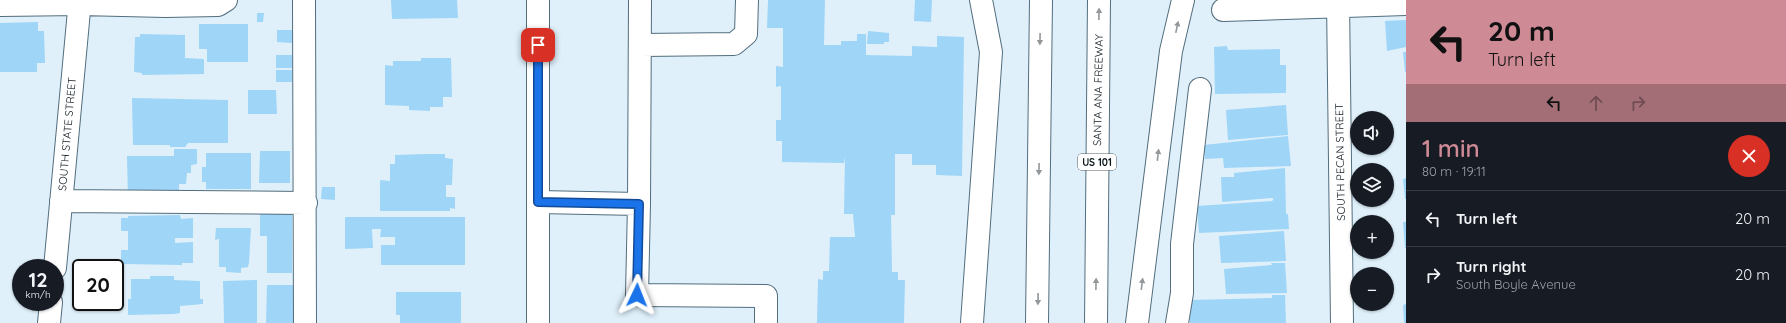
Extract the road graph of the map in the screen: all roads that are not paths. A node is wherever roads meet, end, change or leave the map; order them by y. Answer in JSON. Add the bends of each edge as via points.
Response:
{"nodes":[{"id":1,"x":226,"y":0,"type":"edge"},
{"id":2,"x":304,"y":0,"type":"edge"},
{"id":3,"x":538,"y":0,"type":"edge"},
{"id":4,"x":640,"y":0,"type":"edge"},
{"id":5,"x":747,"y":0,"type":"edge"},
{"id":6,"x":981,"y":0,"type":"edge"},
{"id":7,"x":1041,"y":0,"type":"edge"},
{"id":8,"x":1099,"y":0,"type":"edge"},
{"id":9,"x":1183,"y":0,"type":"edge"},
{"id":10,"x":80,"y":2,"type":"edge"},
{"id":11,"x":1338,"y":3,"type":"edge"},
{"id":12,"x":1406,"y":4,"type":"edge"},
{"id":13,"x":0,"y":5,"type":"edge"},
{"id":14,"x":1223,"y":10,"type":"dead end"},
{"id":15,"x":641,"y":45,"type":"junction"},
{"id":16,"x":1200,"y":90,"type":"dead end"},
{"id":17,"x":61,"y":201,"type":"junction"},
{"id":18,"x":538,"y":202,"type":"junction"},
{"id":19,"x":306,"y":203,"type":"junction"},
{"id":20,"x":639,"y":204,"type":"junction"},
{"id":21,"x":56,"y":259,"type":"edge"},
{"id":22,"x":50,"y":311,"type":"edge"},
{"id":23,"x":49,"y":323,"type":"edge"},
{"id":24,"x":305,"y":323,"type":"edge"},
{"id":25,"x":538,"y":323,"type":"edge"},
{"id":26,"x":766,"y":323,"type":"edge"},
{"id":27,"x":972,"y":323,"type":"edge"},
{"id":28,"x":1037,"y":323,"type":"edge"},
{"id":29,"x":1096,"y":323,"type":"edge"},
{"id":30,"x":1137,"y":323,"type":"edge"},
{"id":31,"x":1177,"y":323,"type":"edge"},
{"id":32,"x":1342,"y":323,"type":"edge"}],
"edges":[{"from":1,"to":10,"type":"main road","via":[[218,5],[166,6]]},
{"from":2,"to":19,"type":"main road"},
{"from":3,"to":18,"type":"main road"},
{"from":4,"to":15,"type":"main road"},
{"from":5,"to":15,"type":"main road","via":[[746,34],[734,44]]},
{"from":6,"to":27,"type":"main road","via":[[991,52]]},
{"from":7,"to":28,"type":"main road","one_way":true},
{"from":29,"to":8,"type":"main road","name":"SANTA ANA FREEWAY","number":"US 101","one_way":true},
{"from":30,"to":9,"type":"main road","one_way":true,"via":[[1171,51]]},
{"from":10,"to":13,"type":"main road"},
{"from":10,"to":17,"type":"main road","name":"SOUTH STATE STREET"},
{"from":11,"to":12,"type":"main road"},
{"from":11,"to":14,"type":"main road"},
{"from":11,"to":32,"type":"main road","name":"SOUTH PECAN STREET"},
{"from":15,"to":20,"type":"main road"},
{"from":16,"to":31,"type":"main road","via":[[1182,244],[1182,293]]},
{"from":17,"to":19,"type":"main road"},
{"from":17,"to":21,"type":"main road","name":"SOUTH STATE STREET"},
{"from":18,"to":20,"type":"main road"},
{"from":18,"to":25,"type":"main road"},
{"from":19,"to":24,"type":"main road"},
{"from":20,"to":26,"type":"main road","via":[[637,295],[766,296]]},
{"from":22,"to":23,"type":"main road"}]}
